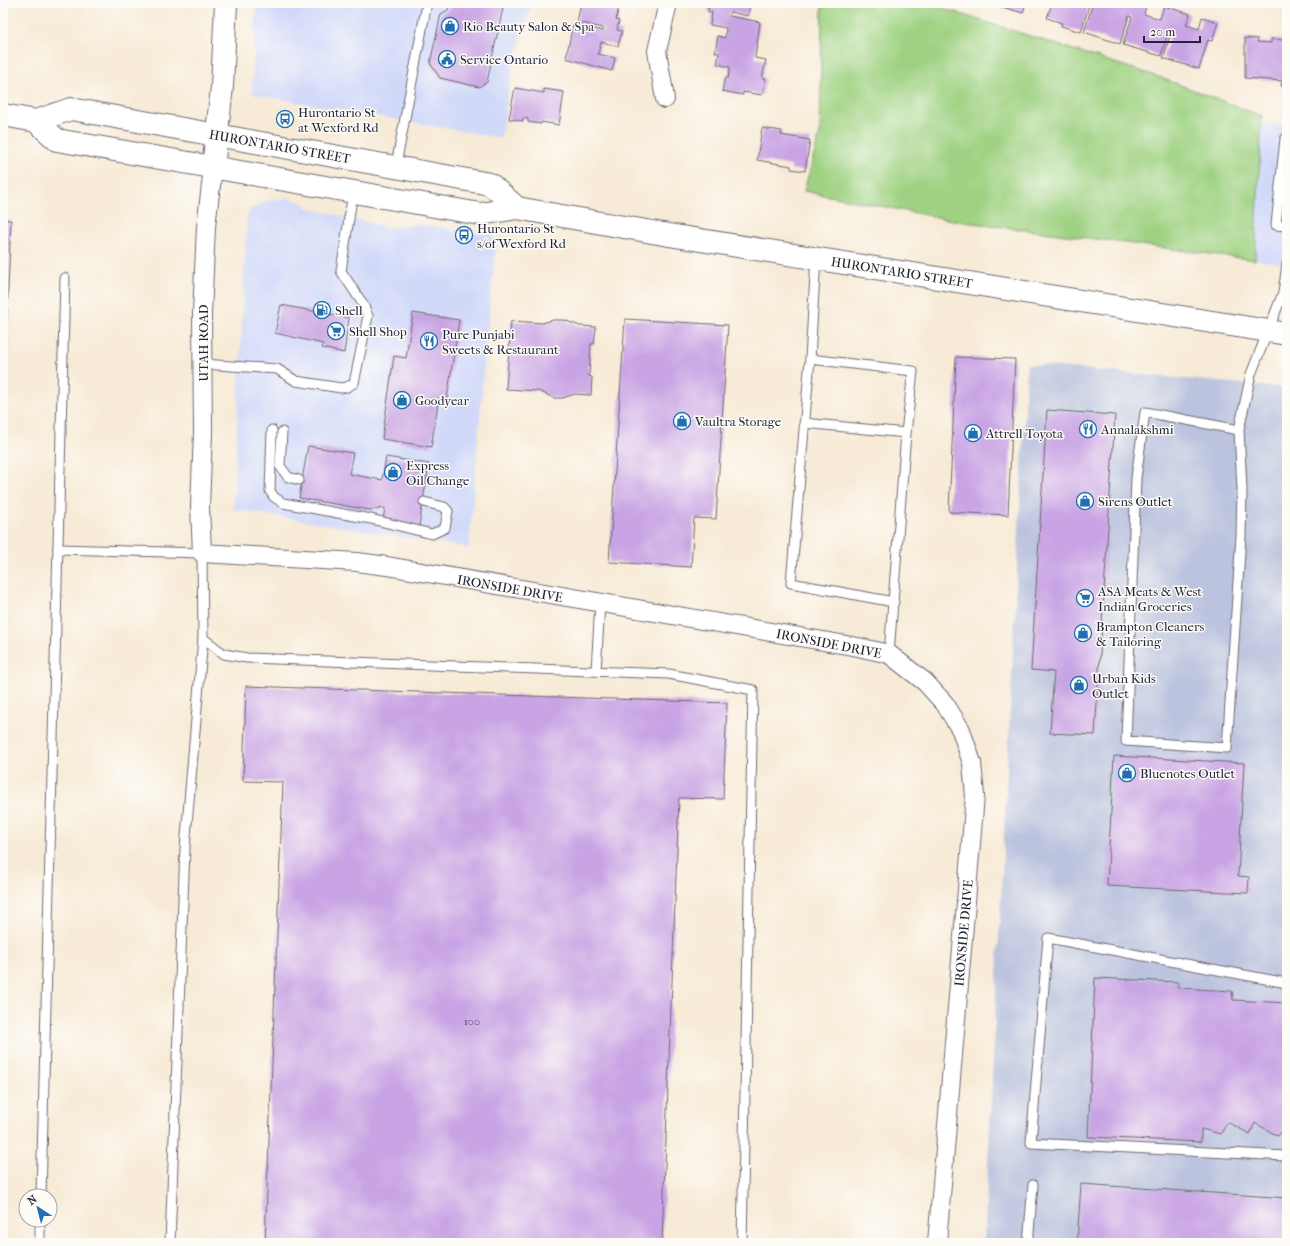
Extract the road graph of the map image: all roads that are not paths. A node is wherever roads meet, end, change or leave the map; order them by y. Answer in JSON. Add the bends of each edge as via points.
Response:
{"nodes":[{"id":1,"x":226,"y":3,"type":"edge"},
{"id":2,"x":427,"y":3,"type":"edge"},
{"id":3,"x":668,"y":3,"type":"edge"},
{"id":4,"x":665,"y":99,"type":"dead end"},
{"id":5,"x":3,"y":115,"type":"edge"},
{"id":6,"x":36,"y":121,"type":"junction"},
{"id":7,"x":216,"y":134,"type":"junction"},
{"id":8,"x":1286,"y":139,"type":"edge"},
{"id":9,"x":396,"y":165,"type":"junction"},
{"id":10,"x":213,"y":168,"type":"junction"},
{"id":11,"x":353,"y":192,"type":"junction"},
{"id":12,"x":517,"y":208,"type":"junction"},
{"id":13,"x":1287,"y":226,"type":"edge"},
{"id":14,"x":816,"y":258,"type":"junction"},
{"id":15,"x":1287,"y":264,"type":"edge"},
{"id":16,"x":65,"y":278,"type":"dead end"},
{"id":17,"x":1277,"y":332,"type":"edge"},
{"id":18,"x":810,"y":359,"type":"junction"},
{"id":19,"x":202,"y":364,"type":"junction"},
{"id":20,"x":804,"y":424,"type":"junction"},
{"id":21,"x":272,"y":430,"type":"dead end"},
{"id":22,"x":1239,"y":430,"type":"junction"},
{"id":23,"x":282,"y":432,"type":"dead end"},
{"id":24,"x":906,"y":433,"type":"junction"},
{"id":25,"x":299,"y":480,"type":"dead end"},
{"id":26,"x":424,"y":502,"type":"dead end"},
{"id":27,"x":58,"y":548,"type":"junction"},
{"id":28,"x":202,"y":553,"type":"junction"},
{"id":29,"x":894,"y":602,"type":"junction"},
{"id":30,"x":600,"y":603,"type":"junction"},
{"id":31,"x":203,"y":638,"type":"junction"},
{"id":32,"x":889,"y":654,"type":"junction"},
{"id":33,"x":596,"y":671,"type":"junction"},
{"id":34,"x":1287,"y":983,"type":"edge"},
{"id":35,"x":1287,"y":1156,"type":"edge"},
{"id":36,"x":1033,"y":1185,"type":"dead end"},
{"id":37,"x":41,"y":1188,"type":"edge"},
{"id":38,"x":40,"y":1228,"type":"edge"},
{"id":39,"x":40,"y":1243,"type":"edge"},
{"id":40,"x":170,"y":1243,"type":"edge"},
{"id":41,"x":742,"y":1243,"type":"edge"},
{"id":42,"x":937,"y":1243,"type":"edge"},
{"id":43,"x":1028,"y":1243,"type":"edge"}],
"edges":[{"from":1,"to":7,"type":"main road","name":"UTAH ROAD","via":[[222,87]]},
{"from":2,"to":9,"type":"lane"},
{"from":3,"to":4,"type":"street","via":[[657,51]]},
{"from":5,"to":6,"type":"main road"},
{"from":6,"to":7,"type":"main road","name":"HURONTARIO STREET","via":[[71,108]]},
{"from":6,"to":10,"type":"main road","name":"HURONTARIO STREET","via":[[57,140]]},
{"from":7,"to":9,"type":"main road","name":"HURONTARIO STREET"},
{"from":7,"to":10,"type":"main road","name":"UTAH ROAD"},
{"from":8,"to":13,"type":"lane","via":[[1276,225]]},
{"from":9,"to":12,"type":"main road","name":"HURONTARIO STREET","via":[[490,184]]},
{"from":10,"to":11,"type":"main road","name":"HURONTARIO STREET"},
{"from":10,"to":19,"type":"street","name":"UTAH ROAD","via":[[206,227]]},
{"from":11,"to":12,"type":"main road","name":"HURONTARIO STREET","via":[[480,214]]},
{"from":11,"to":19,"type":"lane","via":[[341,271],[368,316],[354,383],[341,388],[296,381],[277,369]]},
{"from":12,"to":14,"type":"main road","name":"HURONTARIO STREET"},
{"from":14,"to":17,"type":"main road","name":"HURONTARIO STREET"},
{"from":14,"to":18,"type":"lane"},
{"from":15,"to":17,"type":"lane"},
{"from":16,"to":27,"type":"lane"},
{"from":17,"to":22,"type":"lane","via":[[1251,374]]},
{"from":18,"to":20,"type":"lane"},
{"from":18,"to":24,"type":"lane","via":[[913,371]]},
{"from":19,"to":28,"type":"street","name":"UTAH ROAD"},
{"from":20,"to":24,"type":"lane"},
{"from":20,"to":29,"type":"lane","via":[[791,583]]},
{"from":21,"to":26,"type":"lane","via":[[270,491],[283,503],[371,519],[432,534],[445,528],[448,511],[444,507]]},
{"from":22,"to":22,"type":"lane","via":[[1145,412],[1136,478],[1126,741],[1227,748],[1241,536]]},
{"from":23,"to":25,"type":"lane","via":[[280,466],[288,478]]},
{"from":24,"to":29,"type":"lane"},
{"from":27,"to":28,"type":"lane"},
{"from":27,"to":37,"type":"lane"},
{"from":28,"to":30,"type":"street","name":"IRONSIDE DRIVE","via":[[357,562]]},
{"from":28,"to":31,"type":"lane"},
{"from":29,"to":32,"type":"lane"},
{"from":30,"to":32,"type":"street","name":"IRONSIDE DRIVE"},
{"from":30,"to":33,"type":"lane"},
{"from":31,"to":33,"type":"lane","via":[[224,654],[248,658]]},
{"from":31,"to":40,"type":"lane","via":[[185,848]]},
{"from":32,"to":42,"type":"street","name":"IRONSIDE DRIVE","via":[[925,682],[945,704],[961,730],[972,763],[975,796]]},
{"from":33,"to":41,"type":"lane","via":[[669,674],[753,690]]},
{"from":34,"to":35,"type":"lane","via":[[1048,938],[1031,1144]]},
{"from":36,"to":43,"type":"lane"},
{"from":38,"to":39,"type":"lane"}]}
